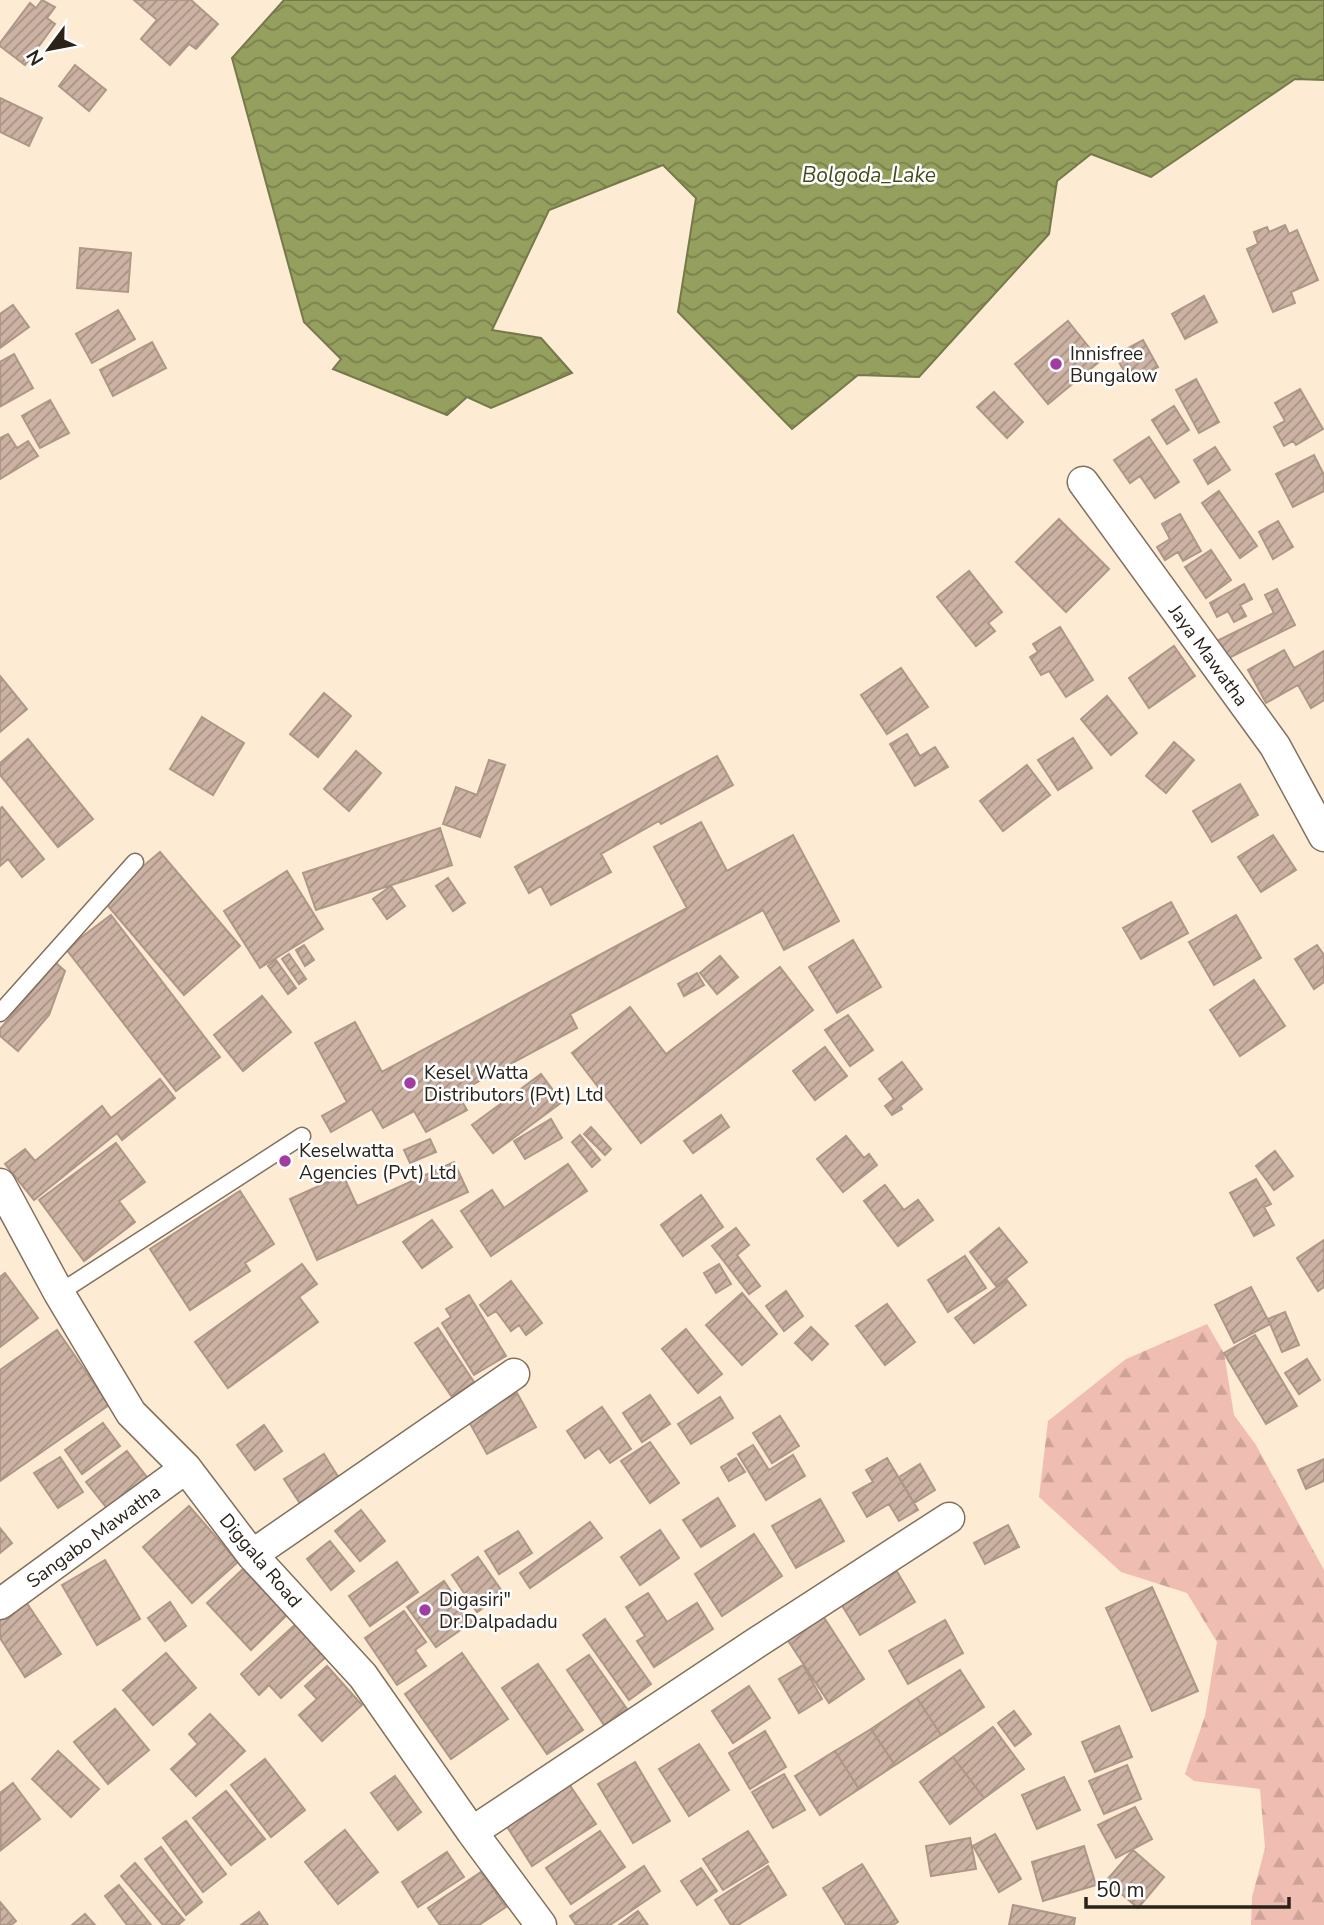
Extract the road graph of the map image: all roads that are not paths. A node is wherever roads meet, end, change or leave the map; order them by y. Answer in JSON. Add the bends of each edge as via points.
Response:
{"nodes":[{"id":1,"x":1083,"y":482,"type":"dead end"},
{"id":2,"x":1324,"y":836,"type":"edge"},
{"id":3,"x":135,"y":862,"type":"dead end"},
{"id":4,"x":0,"y":1013,"type":"edge"},
{"id":5,"x":302,"y":1136,"type":"dead end"},
{"id":6,"x":0,"y":1184,"type":"edge"},
{"id":7,"x":59,"y":1293,"type":"junction"},
{"id":8,"x":514,"y":1374,"type":"dead end"},
{"id":9,"x":186,"y":1468,"type":"junction"},
{"id":10,"x":949,"y":1518,"type":"dead end"},
{"id":11,"x":252,"y":1555,"type":"junction"},
{"id":12,"x":0,"y":1604,"type":"edge"},
{"id":13,"x":472,"y":1832,"type":"junction"},
{"id":14,"x":541,"y":1925,"type":"edge"}],
"edges":[{"from":1,"to":2,"type":"street","name":"Jaya Mawatha","via":[[1275,746]]},
{"from":3,"to":4,"type":"lane"},
{"from":5,"to":7,"type":"lane"},
{"from":6,"to":7,"type":"street","name":"Diggala Road"},
{"from":7,"to":9,"type":"street","name":"Diggala Road","via":[[131,1413]]},
{"from":8,"to":11,"type":"street"},
{"from":9,"to":11,"type":"street","name":"Diggala Road"},
{"from":9,"to":12,"type":"street","name":"Sangabo Mawatha"},
{"from":10,"to":13,"type":"street"},
{"from":11,"to":13,"type":"street","name":"Diggala Road","via":[[363,1676]]},
{"from":13,"to":14,"type":"street","name":"Diggala Road"}]}
